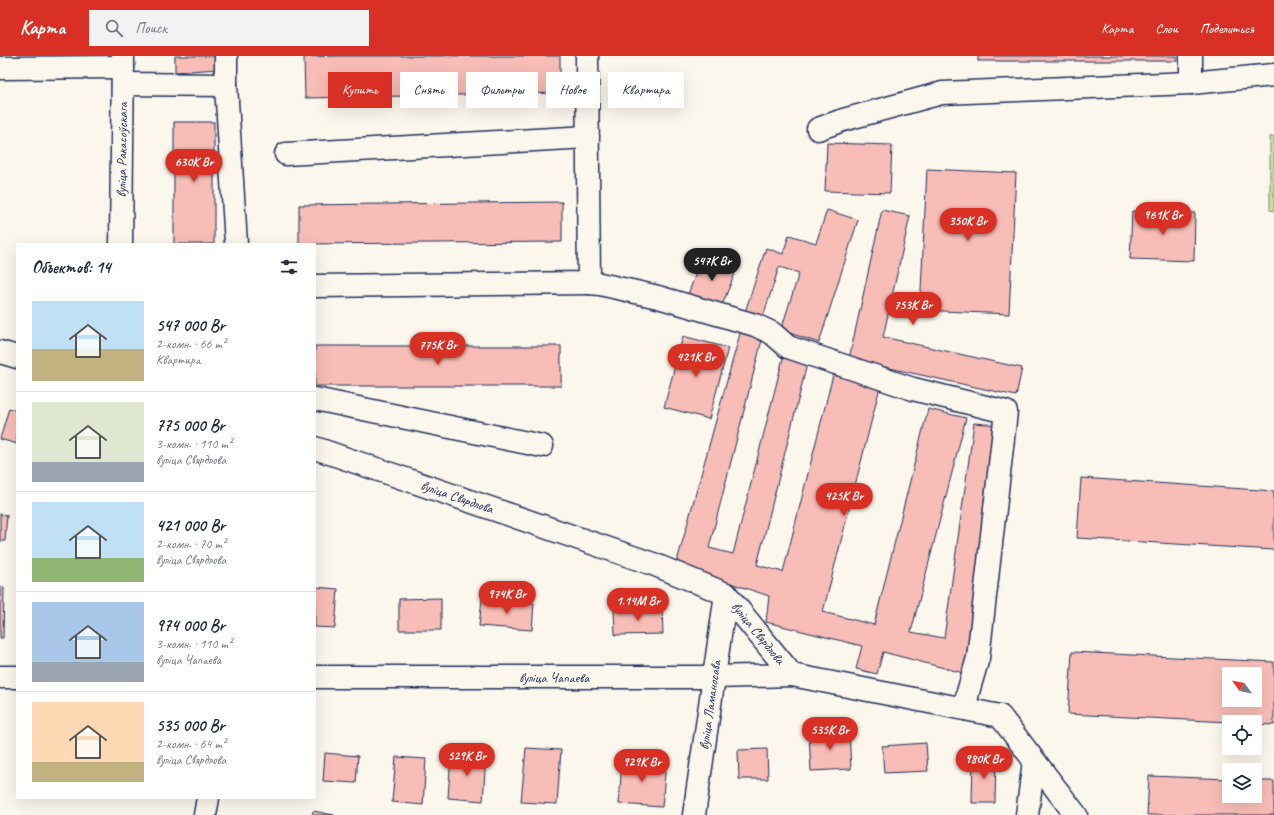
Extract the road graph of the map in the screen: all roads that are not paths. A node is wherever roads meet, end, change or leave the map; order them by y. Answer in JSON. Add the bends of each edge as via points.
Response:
{"nodes":[{"id":1,"x":226,"y":56,"type":"edge"},
{"id":2,"x":587,"y":56,"type":"edge"},
{"id":3,"x":1191,"y":56,"type":"edge"},
{"id":4,"x":0,"y":68,"type":"edge"},
{"id":5,"x":123,"y":69,"type":"edge"},
{"id":6,"x":1274,"y":75,"type":"edge"},
{"id":7,"x":1191,"y":83,"type":"junction"},
{"id":8,"x":226,"y":85,"type":"junction"},
{"id":9,"x":818,"y":129,"type":"dead end"},
{"id":10,"x":588,"y":137,"type":"junction"},
{"id":11,"x":286,"y":154,"type":"dead end"},
{"id":12,"x":121,"y":243,"type":"edge"},
{"id":13,"x":236,"y":243,"type":"edge"},
{"id":14,"x":589,"y":283,"type":"junction"},
{"id":15,"x":316,"y":286,"type":"edge"},
{"id":16,"x":0,"y":352,"type":"edge"},
{"id":17,"x":16,"y":357,"type":"edge"},
{"id":18,"x":316,"y":399,"type":"edge"},
{"id":19,"x":542,"y":446,"type":"dead end"},
{"id":20,"x":316,"y":448,"type":"edge"},
{"id":21,"x":726,"y":594,"type":"junction"},
{"id":22,"x":792,"y":675,"type":"junction"},
{"id":23,"x":0,"y":676,"type":"edge"},
{"id":24,"x":715,"y":676,"type":"junction"},
{"id":25,"x":16,"y":677,"type":"edge"},
{"id":26,"x":316,"y":677,"type":"edge"},
{"id":27,"x":965,"y":709,"type":"junction"},
{"id":28,"x":1034,"y":761,"type":"junction"},
{"id":29,"x":208,"y":799,"type":"edge"},
{"id":30,"x":204,"y":815,"type":"edge"},
{"id":31,"x":694,"y":815,"type":"edge"},
{"id":32,"x":1027,"y":815,"type":"edge"},
{"id":33,"x":1076,"y":815,"type":"edge"}],
"edges":[{"from":1,"to":8,"type":"street"},
{"from":2,"to":10,"type":"street"},
{"from":3,"to":7,"type":"street"},
{"from":4,"to":5,"type":"street"},
{"from":5,"to":8,"type":"street"},
{"from":5,"to":12,"type":"street","name":"вуліца Ракасоўскага"},
{"from":6,"to":7,"type":"street"},
{"from":7,"to":9,"type":"street","via":[[942,93]]},
{"from":8,"to":13,"type":"street"},
{"from":10,"to":11,"type":"street"},
{"from":10,"to":14,"type":"street"},
{"from":14,"to":15,"type":"street"},
{"from":14,"to":27,"type":"street","via":[[658,297],[755,325],[772,333],[788,347],[913,389],[1006,412],[978,658]]},
{"from":16,"to":17,"type":"street"},
{"from":18,"to":19,"type":"street"},
{"from":20,"to":21,"type":"street","name":"вуліца Свярдлова","via":[[653,564]]},
{"from":21,"to":22,"type":"street","name":"вуліца Свярдлова"},
{"from":21,"to":24,"type":"street","name":"вуліца Ламаносава"},
{"from":22,"to":24,"type":"street","name":"вуліца Чапаева"},
{"from":22,"to":27,"type":"street","name":"вуліца Свярдлова"},
{"from":23,"to":25,"type":"street"},
{"from":24,"to":26,"type":"street","name":"вуліца Чапаева"},
{"from":24,"to":31,"type":"street","name":"вуліца Ламаносава"},
{"from":27,"to":28,"type":"street","name":"вуліца Свярдлова","via":[[1000,716]]},
{"from":28,"to":32,"type":"street"},
{"from":28,"to":33,"type":"street","name":"вуліца Свярдлова"},
{"from":29,"to":30,"type":"street"}]}
